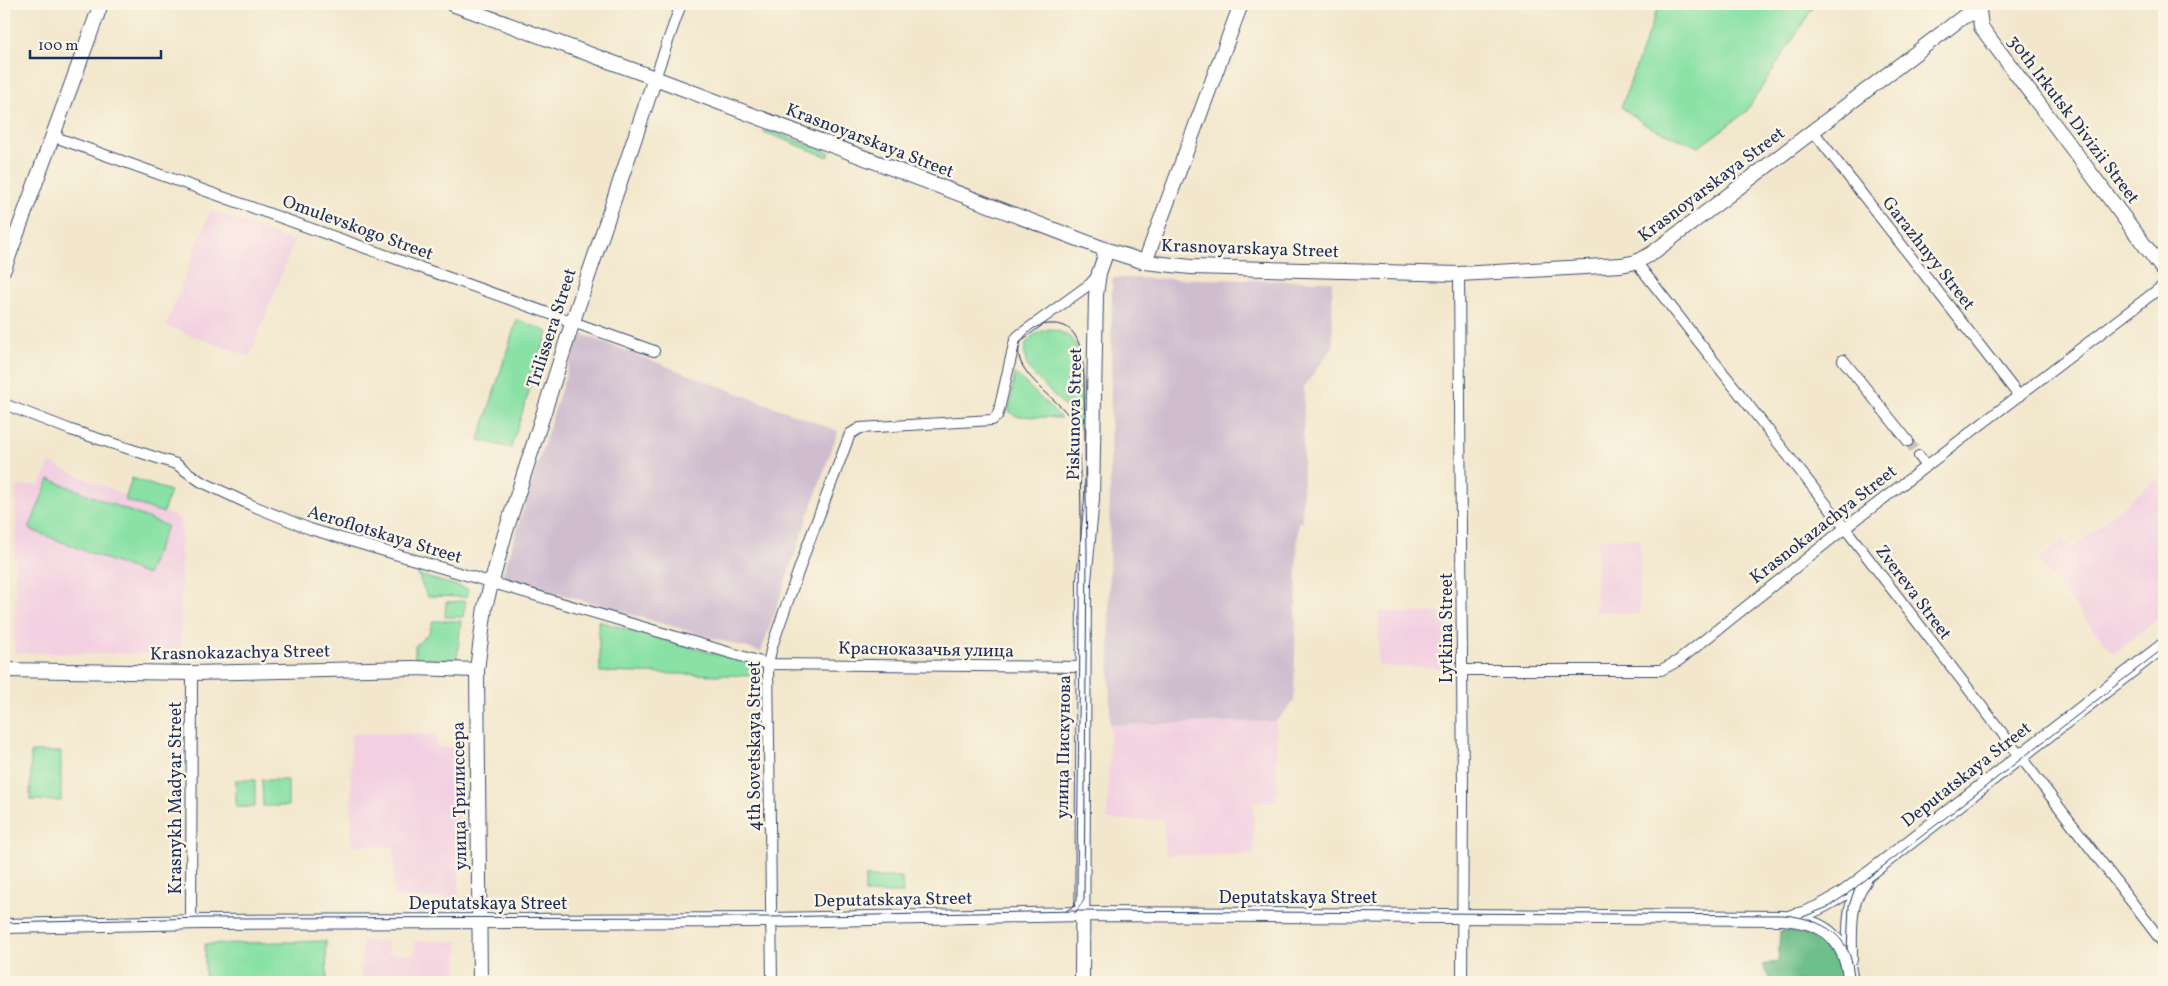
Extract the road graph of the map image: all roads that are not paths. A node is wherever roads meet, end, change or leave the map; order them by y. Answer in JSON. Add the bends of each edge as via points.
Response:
{"nodes":[{"id":1,"x":101,"y":4,"type":"edge"},
{"id":2,"x":452,"y":4,"type":"edge"},
{"id":3,"x":681,"y":4,"type":"edge"},
{"id":4,"x":1241,"y":4,"type":"edge"},
{"id":5,"x":1977,"y":7,"type":"edge"},
{"id":6,"x":655,"y":78,"type":"junction"},
{"id":7,"x":1813,"y":130,"type":"junction"},
{"id":8,"x":52,"y":136,"type":"junction"},
{"id":9,"x":1107,"y":250,"type":"junction"},
{"id":10,"x":1145,"y":262,"type":"junction"},
{"id":11,"x":1636,"y":262,"type":"junction"},
{"id":12,"x":4,"y":269,"type":"edge"},
{"id":13,"x":2164,"y":271,"type":"edge"},
{"id":14,"x":1099,"y":273,"type":"junction"},
{"id":15,"x":1459,"y":274,"type":"junction"},
{"id":16,"x":2164,"y":285,"type":"edge"},
{"id":17,"x":573,"y":321,"type":"junction"},
{"id":18,"x":654,"y":351,"type":"dead end"},
{"id":19,"x":1843,"y":360,"type":"dead end"},
{"id":20,"x":2019,"y":396,"type":"junction"},
{"id":21,"x":4,"y":404,"type":"edge"},
{"id":22,"x":1908,"y":441,"type":"tunnel mouth"},
{"id":23,"x":1919,"y":456,"type":"tunnel mouth"},
{"id":24,"x":1927,"y":466,"type":"junction"},
{"id":25,"x":1845,"y":528,"type":"junction"},
{"id":26,"x":491,"y":583,"type":"junction"},
{"id":27,"x":2164,"y":645,"type":"edge"},
{"id":28,"x":768,"y":664,"type":"junction"},
{"id":29,"x":1083,"y":667,"type":"junction"},
{"id":30,"x":4,"y":670,"type":"edge"},
{"id":31,"x":476,"y":670,"type":"junction"},
{"id":32,"x":1463,"y":670,"type":"junction"},
{"id":33,"x":192,"y":673,"type":"junction"},
{"id":34,"x":2020,"y":756,"type":"junction"},
{"id":35,"x":1877,"y":868,"type":"junction"},
{"id":36,"x":1081,"y":914,"type":"junction"},
{"id":37,"x":1462,"y":917,"type":"junction"},
{"id":38,"x":1783,"y":918,"type":"junction"},
{"id":39,"x":771,"y":920,"type":"junction"},
{"id":40,"x":190,"y":922,"type":"junction"},
{"id":41,"x":479,"y":922,"type":"junction"},
{"id":42,"x":4,"y":926,"type":"edge"},
{"id":43,"x":2164,"y":944,"type":"edge"},
{"id":44,"x":1851,"y":979,"type":"edge"},
{"id":45,"x":480,"y":982,"type":"edge"},
{"id":46,"x":772,"y":982,"type":"edge"},
{"id":47,"x":1082,"y":982,"type":"edge"},
{"id":48,"x":1462,"y":982,"type":"edge"}],
"edges":[{"from":1,"to":8,"type":"street"},
{"from":2,"to":6,"type":"street","name":"Krasnoyarskaya Street"},
{"from":3,"to":6,"type":"street","name":"Trilissera Street"},
{"from":4,"to":10,"type":"street"},
{"from":5,"to":7,"type":"street","name":"Krasnoyarskaya Street"},
{"from":5,"to":13,"type":"street","name":"30th Irkutsk Divizii Street","via":[[1981,27]]},
{"from":6,"to":9,"type":"street","name":"Krasnoyarskaya Street"},
{"from":6,"to":17,"type":"street","name":"Trilissera Street"},
{"from":7,"to":11,"type":"street","name":"Krasnoyarskaya Street","via":[[1651,254]]},
{"from":7,"to":20,"type":"street","name":"Garazhnyy Street"},
{"from":8,"to":12,"type":"street"},
{"from":8,"to":17,"type":"street","name":"Omulevskogo Street"},
{"from":9,"to":10,"type":"street","name":"Krasnoyarskaya Street"},
{"from":9,"to":14,"type":"street","name":"Piskunova Street"},
{"from":10,"to":15,"type":"street","name":"Krasnoyarskaya Street","via":[[1191,267]]},
{"from":11,"to":15,"type":"street","name":"Krasnoyarskaya Street"},
{"from":11,"to":25,"type":"street","name":"Zvereva Street"},
{"from":14,"to":28,"type":"street","name":"4th Sovetskaya Street","via":[[1090,284],[1015,340],[1000,410],[992,420],[860,428],[850,434]]},
{"from":14,"to":29,"type":"street","name":"Piskunova Street","via":[[1094,333],[1092,498],[1084,580]]},
{"from":15,"to":32,"type":"street","name":"Lytkina Street"},
{"from":16,"to":20,"type":"street","name":"Krasnokazachya Street"},
{"from":17,"to":18,"type":"street","name":"Omulevskogo Street"},
{"from":17,"to":26,"type":"street","name":"Trilissera Street"},
{"from":19,"to":22,"type":"street"},
{"from":20,"to":24,"type":"street","name":"Krasnokazachya Street"},
{"from":21,"to":26,"type":"street","name":"Aeroflotskaya Street","via":[[176,464],[200,481],[285,520]]},
{"from":23,"to":24,"type":"street"},
{"from":24,"to":25,"type":"street","name":"Krasnokazachya Street"},
{"from":25,"to":32,"type":"street","name":"Krasnokazachya Street","via":[[1684,656],[1661,670]]},
{"from":25,"to":34,"type":"street","name":"Zvereva Street"},
{"from":26,"to":28,"type":"street","name":"Aeroflotskaya Street"},
{"from":26,"to":31,"type":"street","name":"Trilissera Street"},
{"from":27,"to":34,"type":"street","name":"Deputatskaya Street"},
{"from":28,"to":29,"type":"street","name":"Красноказачья улица"},
{"from":28,"to":39,"type":"street","name":"4th Sovetskaya Street"},
{"from":29,"to":36,"type":"street","name":"улица Пискунова"},
{"from":30,"to":33,"type":"street","name":"Krasnokazachya Street"},
{"from":31,"to":33,"type":"street","name":"Krasnokazachya Street","via":[[412,668]]},
{"from":31,"to":41,"type":"street","name":"улица Трилиссера"},
{"from":32,"to":37,"type":"street","name":"Lytkina Street"},
{"from":33,"to":40,"type":"street","name":"Krasnykh Madyar Street"},
{"from":34,"to":35,"type":"street","name":"Deputatskaya Street"},
{"from":34,"to":43,"type":"street","name":"Zvereva Street"},
{"from":35,"to":38,"type":"street","name":"Deputatskaya Street","via":[[1827,904]]},
{"from":35,"to":44,"type":"street","via":[[1860,886],[1852,906]]},
{"from":36,"to":37,"type":"street","name":"Deputatskaya Street"},
{"from":36,"to":39,"type":"street","name":"Deputatskaya Street"},
{"from":36,"to":47,"type":"street"},
{"from":37,"to":38,"type":"street","name":"Deputatskaya Street"},
{"from":37,"to":48,"type":"street","name":"Lytkina Street"},
{"from":38,"to":44,"type":"street","name":"Deputatskaya Street","via":[[1810,922],[1832,936],[1847,957]]},
{"from":39,"to":41,"type":"street","name":"Deputatskaya Street"},
{"from":39,"to":46,"type":"street","name":"4th Sovetskaya Street"},
{"from":40,"to":41,"type":"street","name":"Deputatskaya Street"},
{"from":40,"to":42,"type":"street","name":"Deputatskaya Street"},
{"from":41,"to":45,"type":"street","name":"улица Трилиссера"}]}
